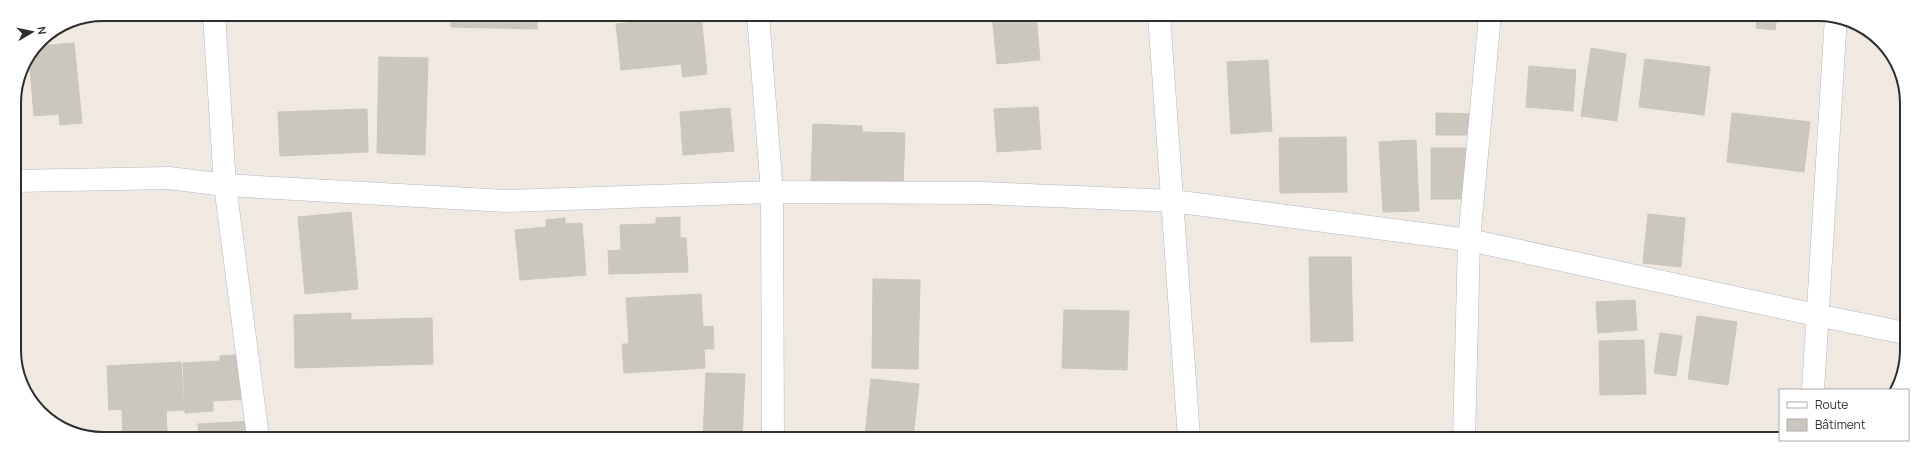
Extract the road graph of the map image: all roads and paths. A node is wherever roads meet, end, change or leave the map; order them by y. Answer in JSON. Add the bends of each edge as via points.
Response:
{"nodes":[{"id":1,"x":214,"y":21,"type":"edge"},
{"id":2,"x":758,"y":21,"type":"edge"},
{"id":3,"x":1159,"y":21,"type":"edge"},
{"id":4,"x":1489,"y":21,"type":"edge"},
{"id":5,"x":1836,"y":23,"type":"edge"},
{"id":6,"x":21,"y":181,"type":"edge"},
{"id":7,"x":225,"y":185,"type":"junction"},
{"id":8,"x":772,"y":192,"type":"junction"},
{"id":9,"x":1173,"y":202,"type":"junction"},
{"id":10,"x":1469,"y":240,"type":"junction"},
{"id":11,"x":1816,"y":315,"type":"junction"},
{"id":12,"x":1900,"y":331,"type":"edge"},
{"id":13,"x":1813,"y":389,"type":"edge"},
{"id":14,"x":257,"y":432,"type":"edge"},
{"id":15,"x":773,"y":432,"type":"edge"},
{"id":16,"x":1190,"y":432,"type":"edge"},
{"id":17,"x":1464,"y":432,"type":"edge"}],
"edges":[{"from":1,"to":7,"type":"street"},
{"from":2,"to":8,"type":"street"},
{"from":3,"to":9,"type":"street"},
{"from":4,"to":10,"type":"street"},
{"from":5,"to":11,"type":"street"},
{"from":6,"to":7,"type":"street","via":[[169,178]]},
{"from":7,"to":8,"type":"street","via":[[506,201]]},
{"from":7,"to":14,"type":"street"},
{"from":8,"to":9,"type":"street","via":[[982,193]]},
{"from":8,"to":15,"type":"street"},
{"from":9,"to":10,"type":"street"},
{"from":9,"to":16,"type":"street"},
{"from":10,"to":11,"type":"street"},
{"from":10,"to":17,"type":"street"},
{"from":11,"to":12,"type":"street"},
{"from":11,"to":13,"type":"street"}]}
